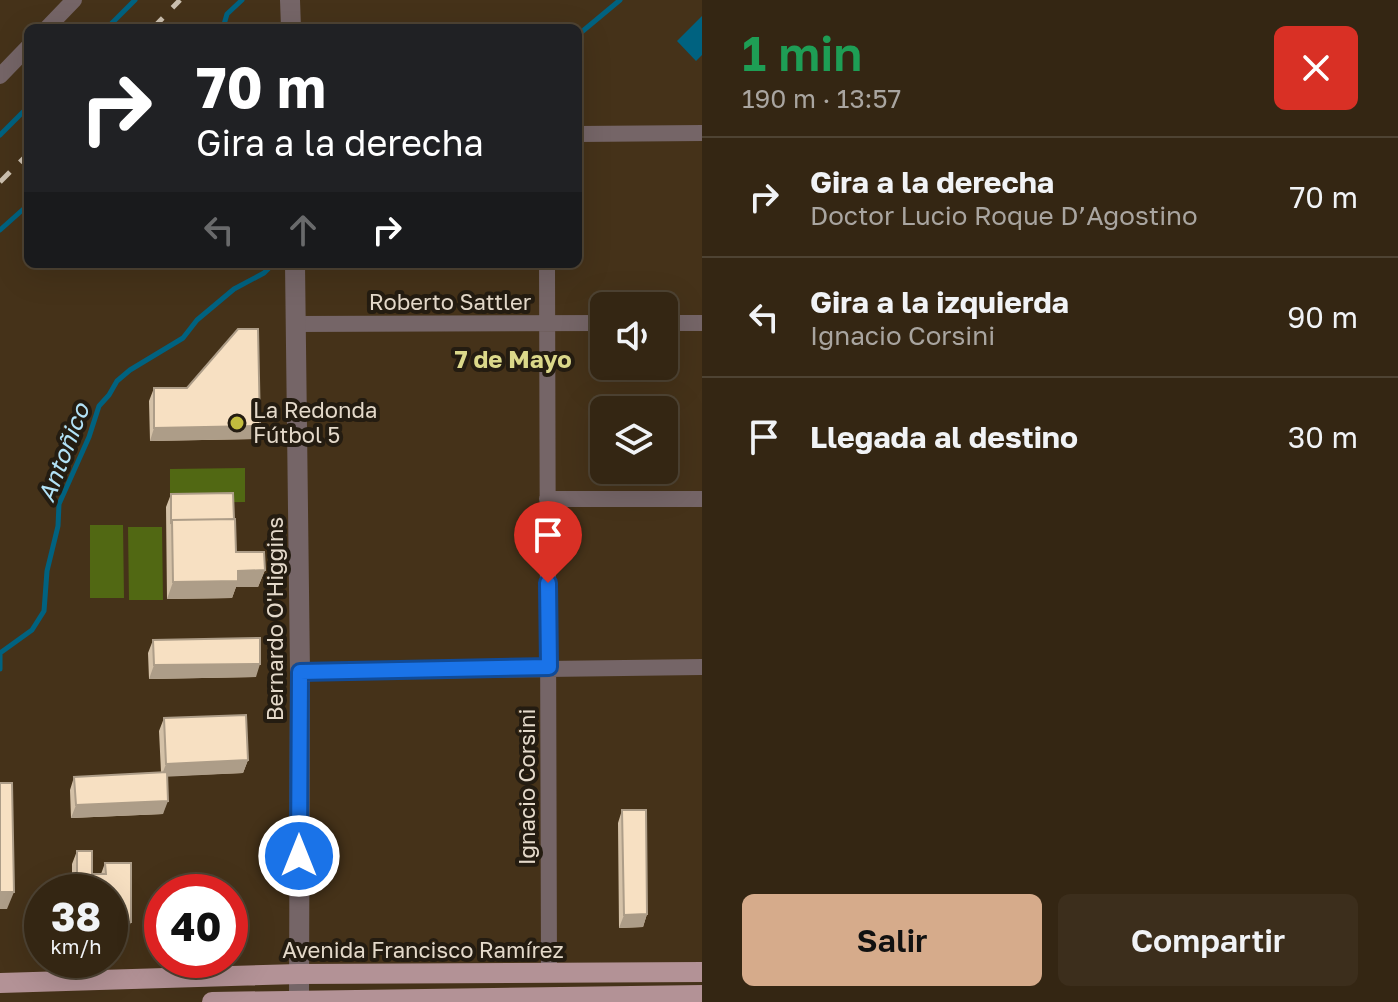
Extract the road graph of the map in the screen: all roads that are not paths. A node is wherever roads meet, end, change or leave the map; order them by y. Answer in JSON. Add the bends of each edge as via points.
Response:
{"nodes":[{"id":1,"x":74,"y":0,"type":"edge"},
{"id":2,"x":290,"y":0,"type":"edge"},
{"id":3,"x":51,"y":24,"type":"edge"},
{"id":4,"x":291,"y":24,"type":"edge"},
{"id":5,"x":24,"y":51,"type":"edge"},
{"id":6,"x":0,"y":76,"type":"edge"},
{"id":7,"x":702,"y":133,"type":"edge"},
{"id":8,"x":582,"y":134,"type":"edge"},
{"id":9,"x":295,"y":268,"type":"edge"},
{"id":10,"x":547,"y":268,"type":"edge"},
{"id":11,"x":590,"y":323,"type":"edge"},
{"id":12,"x":678,"y":323,"type":"edge"},
{"id":13,"x":702,"y":323,"type":"edge"},
{"id":14,"x":296,"y":324,"type":"junction"},
{"id":15,"x":548,"y":324,"type":"junction"},
{"id":16,"x":547,"y":499,"type":"junction"},
{"id":17,"x":702,"y":499,"type":"edge"},
{"id":18,"x":549,"y":667,"type":"junction"},
{"id":19,"x":702,"y":667,"type":"edge"},
{"id":20,"x":300,"y":672,"type":"junction"},
{"id":21,"x":702,"y":972,"type":"edge"},
{"id":22,"x":298,"y":974,"type":"junction"},
{"id":23,"x":549,"y":974,"type":"junction"},
{"id":24,"x":0,"y":983,"type":"edge"},
{"id":25,"x":702,"y":995,"type":"edge"},
{"id":26,"x":666,"y":998,"type":"edge"},
{"id":27,"x":299,"y":1001,"type":"edge"},
{"id":28,"x":212,"y":1002,"type":"edge"}],
"edges":[{"from":1,"to":3,"type":"street"},
{"from":2,"to":4,"type":"street"},
{"from":5,"to":6,"type":"street"},
{"from":7,"to":8,"type":"street"},
{"from":9,"to":14,"type":"street","name":"Bernardo O'Higgins"},
{"from":10,"to":15,"type":"street","name":"Ignacio Corsini"},
{"from":11,"to":15,"type":"street","name":"Roberto Sattler"},
{"from":12,"to":13,"type":"street"},
{"from":14,"to":15,"type":"street","name":"Roberto Sattler"},
{"from":14,"to":20,"type":"street","name":"Bernardo O'Higgins"},
{"from":15,"to":16,"type":"street","name":"Ignacio Corsini"},
{"from":16,"to":17,"type":"street"},
{"from":16,"to":18,"type":"street","name":"Ignacio Corsini"},
{"from":18,"to":19,"type":"street"},
{"from":18,"to":20,"type":"street"},
{"from":18,"to":23,"type":"street","name":"Ignacio Corsini"},
{"from":20,"to":22,"type":"street","name":"Bernardo O'Higgins"},
{"from":21,"to":23,"type":"main road","name":"Avenida Francisco Ramírez"},
{"from":22,"to":23,"type":"main road","name":"Avenida Francisco Ramírez"},
{"from":22,"to":24,"type":"main road","name":"Avenida Francisco Ramírez"},
{"from":22,"to":27,"type":"street","name":"Bernardo O'Higgins"},
{"from":25,"to":26,"type":"main road","name":"Avenida Francisco Ramírez"},
{"from":26,"to":27,"type":"main road","name":"Avenida Francisco Ramírez"},
{"from":27,"to":28,"type":"main road","name":"Avenida Francisco Ramírez"}]}
